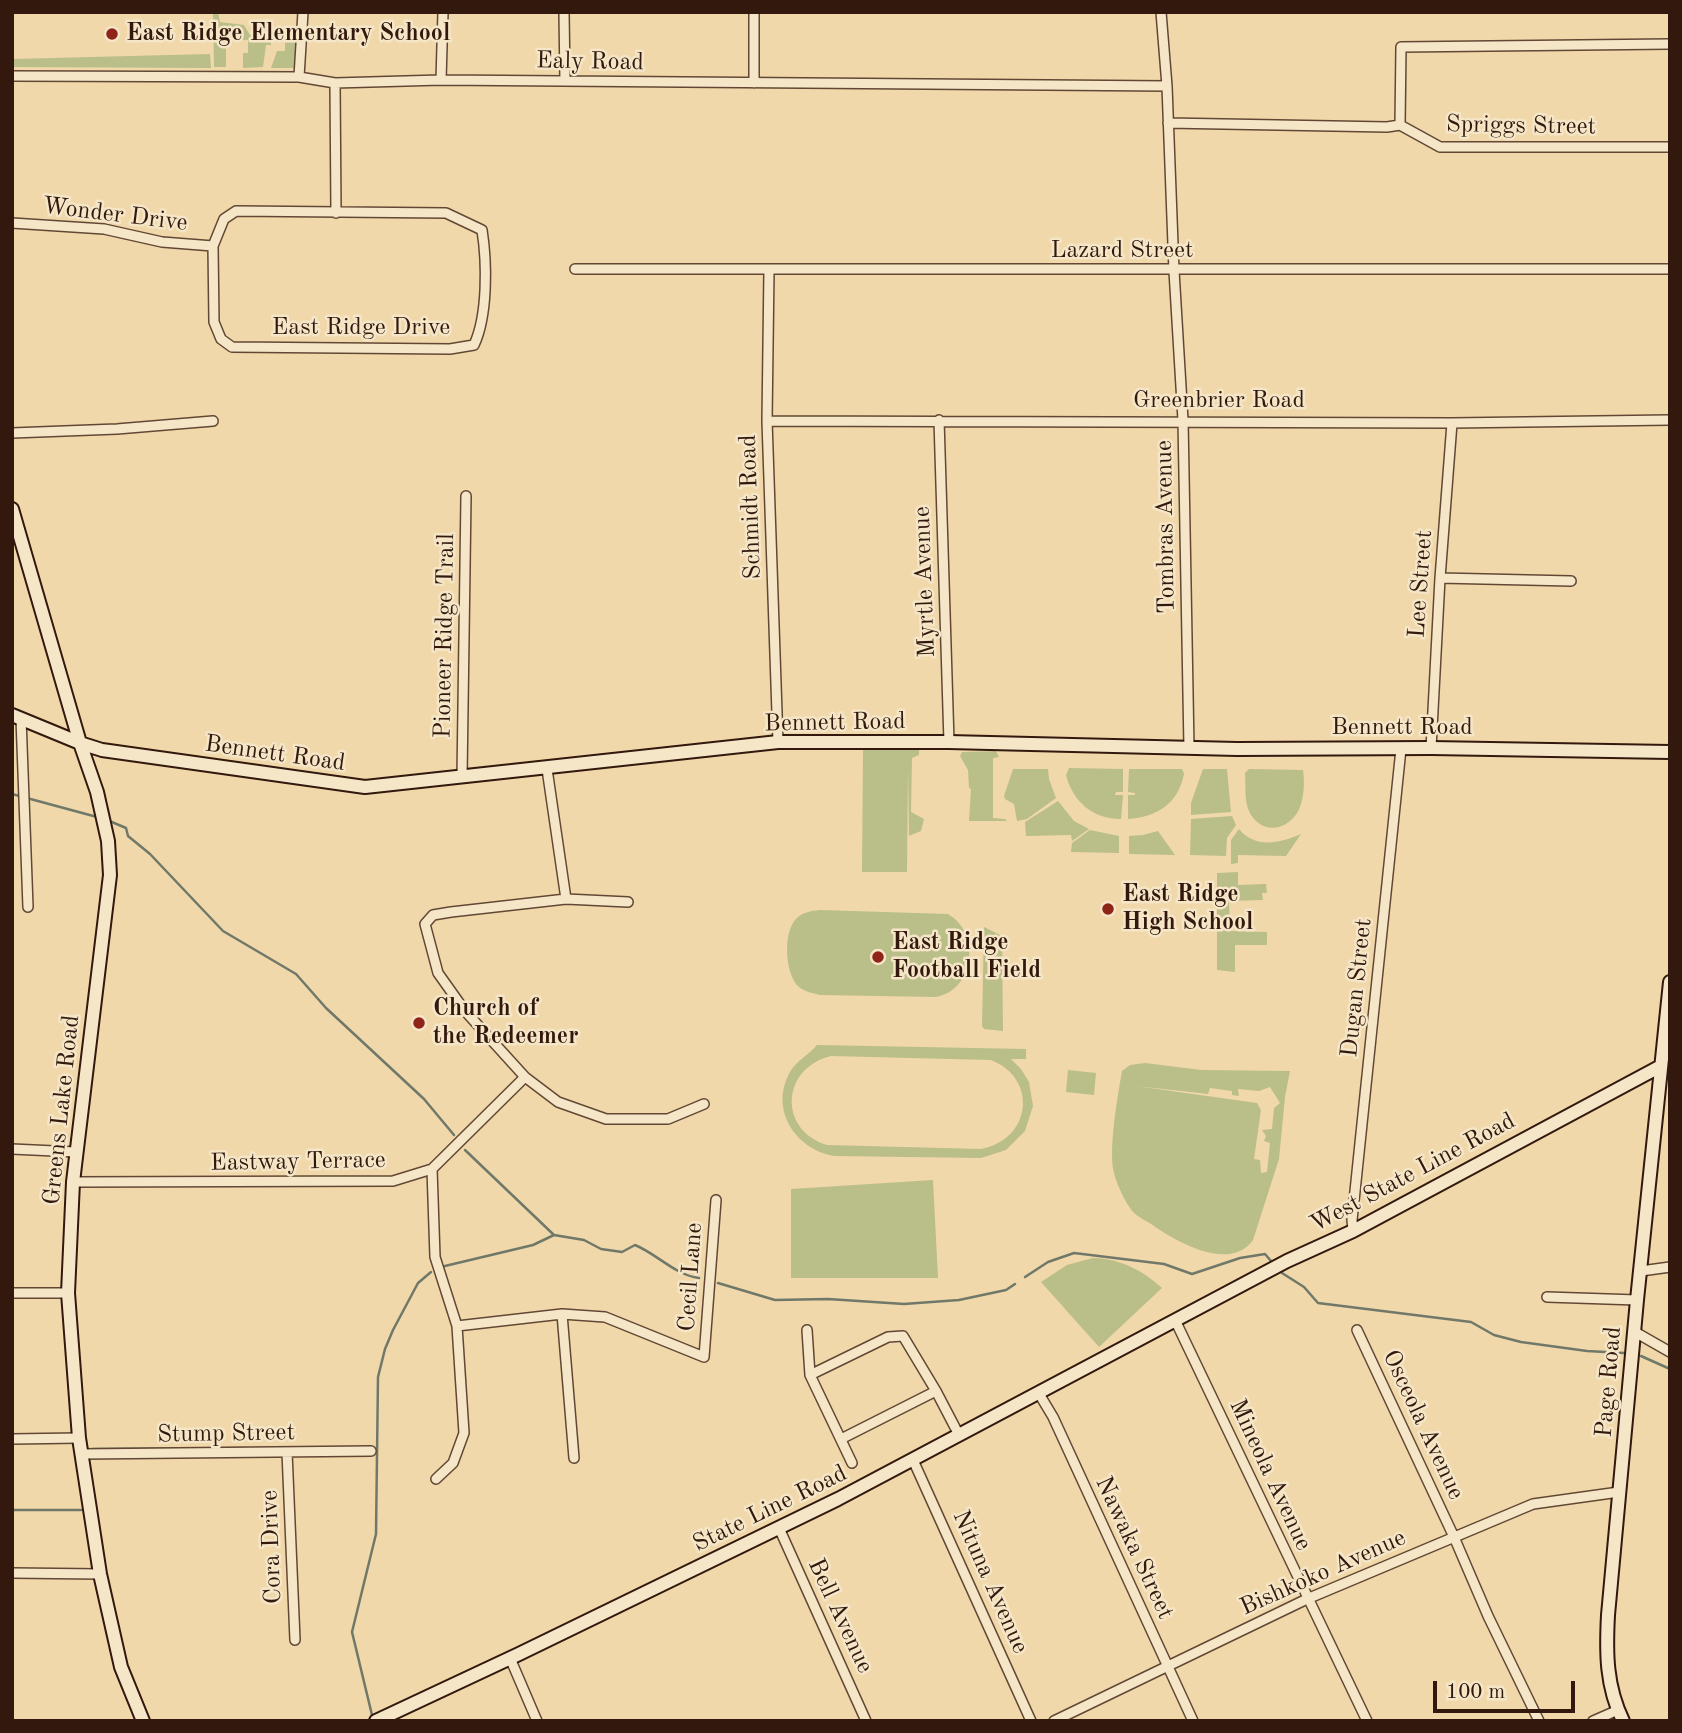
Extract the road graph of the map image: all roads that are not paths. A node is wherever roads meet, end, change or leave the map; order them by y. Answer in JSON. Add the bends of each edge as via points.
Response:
{"nodes":[{"id":1,"x":303,"y":12,"type":"edge"},
{"id":2,"x":443,"y":12,"type":"edge"},
{"id":3,"x":564,"y":12,"type":"edge"},
{"id":4,"x":754,"y":12,"type":"edge"},
{"id":5,"x":1161,"y":12,"type":"edge"},
{"id":6,"x":1670,"y":44,"type":"edge"},
{"id":7,"x":12,"y":76,"type":"edge"},
{"id":8,"x":299,"y":76,"type":"junction"},
{"id":9,"x":441,"y":80,"type":"junction"},
{"id":10,"x":565,"y":81,"type":"junction"},
{"id":11,"x":335,"y":83,"type":"junction"},
{"id":12,"x":754,"y":83,"type":"junction"},
{"id":13,"x":1167,"y":86,"type":"junction"},
{"id":14,"x":1168,"y":122,"type":"junction"},
{"id":15,"x":1400,"y":125,"type":"junction"},
{"id":16,"x":1670,"y":147,"type":"edge"},
{"id":17,"x":336,"y":213,"type":"junction"},
{"id":18,"x":12,"y":223,"type":"edge"},
{"id":19,"x":213,"y":246,"type":"junction"},
{"id":20,"x":575,"y":269,"type":"dead end"},
{"id":21,"x":769,"y":270,"type":"junction"},
{"id":22,"x":1670,"y":270,"type":"edge"},
{"id":23,"x":1174,"y":271,"type":"junction"},
{"id":24,"x":939,"y":420,"type":"junction"},
{"id":25,"x":1183,"y":420,"type":"junction"},
{"id":26,"x":1670,"y":420,"type":"edge"},
{"id":27,"x":213,"y":421,"type":"dead end"},
{"id":28,"x":768,"y":421,"type":"junction"},
{"id":29,"x":1452,"y":422,"type":"junction"},
{"id":30,"x":12,"y":433,"type":"edge"},
{"id":31,"x":466,"y":496,"type":"dead end"},
{"id":32,"x":12,"y":509,"type":"edge"},
{"id":33,"x":1440,"y":578,"type":"junction"},
{"id":34,"x":1571,"y":581,"type":"dead end"},
{"id":35,"x":16,"y":717,"type":"edge"},
{"id":36,"x":949,"y":742,"type":"junction"},
{"id":37,"x":80,"y":743,"type":"junction"},
{"id":38,"x":778,"y":743,"type":"junction"},
{"id":39,"x":1189,"y":748,"type":"junction"},
{"id":40,"x":1432,"y":748,"type":"junction"},
{"id":41,"x":1401,"y":749,"type":"junction"},
{"id":42,"x":1670,"y":752,"type":"edge"},
{"id":43,"x":547,"y":769,"type":"junction"},
{"id":44,"x":462,"y":777,"type":"junction"},
{"id":45,"x":566,"y":899,"type":"junction"},
{"id":46,"x":628,"y":902,"type":"dead end"},
{"id":47,"x":28,"y":906,"type":"dead end"},
{"id":48,"x":1670,"y":982,"type":"edge"},
{"id":49,"x":1665,"y":1063,"type":"edge"},
{"id":50,"x":526,"y":1077,"type":"junction"},
{"id":51,"x":704,"y":1104,"type":"dead end"},
{"id":52,"x":12,"y":1149,"type":"edge"},
{"id":53,"x":76,"y":1152,"type":"junction"},
{"id":54,"x":432,"y":1169,"type":"junction"},
{"id":55,"x":73,"y":1182,"type":"junction"},
{"id":56,"x":716,"y":1200,"type":"dead end"},
{"id":57,"x":1353,"y":1231,"type":"junction"},
{"id":58,"x":1670,"y":1267,"type":"edge"},
{"id":59,"x":1642,"y":1271,"type":"junction"},
{"id":60,"x":12,"y":1293,"type":"edge"},
{"id":61,"x":68,"y":1293,"type":"junction"},
{"id":62,"x":1547,"y":1297,"type":"dead end"},
{"id":63,"x":1637,"y":1300,"type":"junction"},
{"id":64,"x":562,"y":1314,"type":"junction"},
{"id":65,"x":1175,"y":1320,"type":"junction"},
{"id":66,"x":457,"y":1326,"type":"junction"},
{"id":67,"x":1357,"y":1330,"type":"dead end"},
{"id":68,"x":807,"y":1331,"type":"dead end"},
{"id":69,"x":1635,"y":1332,"type":"junction"},
{"id":70,"x":1670,"y":1352,"type":"edge"},
{"id":71,"x":810,"y":1375,"type":"junction"},
{"id":72,"x":936,"y":1391,"type":"junction"},
{"id":73,"x":1038,"y":1392,"type":"junction"},
{"id":74,"x":959,"y":1435,"type":"junction"},
{"id":75,"x":79,"y":1438,"type":"junction"},
{"id":76,"x":12,"y":1439,"type":"edge"},
{"id":77,"x":841,"y":1439,"type":"junction"},
{"id":78,"x":371,"y":1451,"type":"dead end"},
{"id":79,"x":287,"y":1452,"type":"junction"},
{"id":80,"x":82,"y":1454,"type":"junction"},
{"id":81,"x":573,"y":1458,"type":"dead end"},
{"id":82,"x":914,"y":1460,"type":"junction"},
{"id":83,"x":852,"y":1463,"type":"dead end"},
{"id":84,"x":436,"y":1479,"type":"dead end"},
{"id":85,"x":1619,"y":1492,"type":"junction"},
{"id":86,"x":779,"y":1528,"type":"junction"},
{"id":87,"x":1454,"y":1537,"type":"junction"},
{"id":88,"x":12,"y":1573,"type":"edge"},
{"id":89,"x":100,"y":1574,"type":"junction"},
{"id":90,"x":1307,"y":1599,"type":"junction"},
{"id":91,"x":295,"y":1640,"type":"dead end"},
{"id":92,"x":510,"y":1658,"type":"junction"},
{"id":93,"x":1168,"y":1666,"type":"junction"},
{"id":94,"x":1620,"y":1715,"type":"edge"},
{"id":95,"x":142,"y":1721,"type":"edge"},
{"id":96,"x":376,"y":1721,"type":"edge"},
{"id":97,"x":537,"y":1721,"type":"edge"},
{"id":98,"x":866,"y":1721,"type":"edge"},
{"id":99,"x":1031,"y":1721,"type":"edge"},
{"id":100,"x":1054,"y":1721,"type":"edge"},
{"id":101,"x":1193,"y":1721,"type":"edge"},
{"id":102,"x":1367,"y":1721,"type":"edge"},
{"id":103,"x":1539,"y":1721,"type":"edge"},
{"id":104,"x":1593,"y":1721,"type":"edge"}],
"edges":[{"from":1,"to":8,"type":"street"},
{"from":2,"to":9,"type":"street"},
{"from":3,"to":10,"type":"street"},
{"from":4,"to":12,"type":"street"},
{"from":5,"to":13,"type":"street","name":"Tombras Avenue"},
{"from":6,"to":15,"type":"street","via":[[1401,47]]},
{"from":7,"to":8,"type":"street","name":"Ealy Road"},
{"from":8,"to":11,"type":"street","name":"Ealy Road"},
{"from":9,"to":10,"type":"street","name":"Ealy Road"},
{"from":9,"to":11,"type":"street","name":"Ealy Road"},
{"from":10,"to":12,"type":"street","name":"Ealy Road"},
{"from":11,"to":17,"type":"street"},
{"from":12,"to":13,"type":"street","name":"Ealy Road"},
{"from":13,"to":14,"type":"street","name":"Tombras Avenue"},
{"from":14,"to":15,"type":"street"},
{"from":14,"to":23,"type":"street","name":"Tombras Avenue"},
{"from":15,"to":16,"type":"street","name":"Spriggs Street","via":[[1440,147]]},
{"from":17,"to":19,"type":"street","name":"East Ridge Drive","via":[[236,211],[224,219]]},
{"from":17,"to":19,"type":"street","name":"East Ridge Drive","via":[[446,213],[482,230],[482,327],[474,345],[450,349],[232,347],[221,339],[214,322]]},
{"from":18,"to":19,"type":"street","name":"Wonder Drive","via":[[104,229],[162,242]]},
{"from":20,"to":21,"type":"street","name":"Lazard Street"},
{"from":21,"to":23,"type":"street","name":"Lazard Street"},
{"from":21,"to":28,"type":"street","name":"Schmidt Road"},
{"from":22,"to":23,"type":"street","name":"Lazard Street"},
{"from":23,"to":25,"type":"street","name":"Tombras Avenue"},
{"from":24,"to":25,"type":"street","name":"Greenbrier Road"},
{"from":24,"to":28,"type":"street","name":"Greenbrier Road"},
{"from":24,"to":36,"type":"street","name":"Myrtle Avenue"},
{"from":25,"to":29,"type":"street","name":"Greenbrier Road"},
{"from":25,"to":39,"type":"street","name":"Tombras Avenue"},
{"from":26,"to":29,"type":"street","name":"Greenbrier Road"},
{"from":27,"to":30,"type":"street"},
{"from":28,"to":38,"type":"street","name":"Schmidt Road"},
{"from":29,"to":33,"type":"street","name":"Lee Street"},
{"from":31,"to":44,"type":"street","name":"Pioneer Ridge Trail"},
{"from":32,"to":37,"type":"street","name":"Greens Lake Road"},
{"from":33,"to":34,"type":"street"},
{"from":33,"to":40,"type":"street","name":"Lee Street"},
{"from":35,"to":37,"type":"street","name":"Bennett Road"},
{"from":35,"to":47,"type":"street"},
{"from":36,"to":38,"type":"street","name":"Bennett Road"},
{"from":36,"to":39,"type":"street","name":"Bennett Road"},
{"from":37,"to":44,"type":"street","name":"Bennett Road","via":[[146,757],[365,788]]},
{"from":37,"to":53,"type":"street","name":"Greens Lake Road","via":[[100,802],[110,875]]},
{"from":38,"to":43,"type":"street","name":"Bennett Road"},
{"from":39,"to":41,"type":"street","name":"Bennett Road"},
{"from":40,"to":41,"type":"street","name":"Bennett Road"},
{"from":40,"to":42,"type":"street","name":"Bennett Road"},
{"from":41,"to":57,"type":"street","name":"Dugan Street"},
{"from":43,"to":44,"type":"street","name":"Bennett Road"},
{"from":43,"to":45,"type":"street"},
{"from":45,"to":46,"type":"street"},
{"from":45,"to":50,"type":"street","via":[[433,915],[425,924],[438,972],[465,1011]]},
{"from":48,"to":49,"type":"street","name":"Page Road"},
{"from":49,"to":57,"type":"street","name":"West State Line Road"},
{"from":49,"to":59,"type":"street","name":"Page Road"},
{"from":50,"to":51,"type":"street","via":[[558,1102],[606,1119],[668,1119]]},
{"from":50,"to":54,"type":"street","name":"Eastway Terrace"},
{"from":52,"to":53,"type":"street"},
{"from":53,"to":55,"type":"street","name":"Greens Lake Road"},
{"from":54,"to":55,"type":"street","name":"Eastway Terrace","via":[[393,1181]]},
{"from":54,"to":66,"type":"street","via":[[435,1258]]},
{"from":55,"to":61,"type":"street","name":"Greens Lake Road"},
{"from":56,"to":64,"type":"street","name":"Cecil Lane","via":[[704,1357],[605,1317]]},
{"from":57,"to":65,"type":"street","name":"West State Line Road"},
{"from":58,"to":59,"type":"street"},
{"from":59,"to":63,"type":"street","name":"Page Road"},
{"from":60,"to":61,"type":"street"},
{"from":61,"to":75,"type":"street","name":"Greens Lake Road"},
{"from":62,"to":63,"type":"street"},
{"from":63,"to":69,"type":"street","name":"Page Road"},
{"from":64,"to":66,"type":"street"},
{"from":64,"to":81,"type":"street"},
{"from":65,"to":73,"type":"street","name":"State Line Road"},
{"from":65,"to":90,"type":"street","name":"Mineola Avenue"},
{"from":66,"to":84,"type":"street","via":[[464,1433],[453,1463]]},
{"from":67,"to":87,"type":"street","name":"Osceola Avenue"},
{"from":68,"to":71,"type":"street"},
{"from":69,"to":70,"type":"street"},
{"from":69,"to":85,"type":"street","name":"Page Road"},
{"from":71,"to":72,"type":"street","via":[[888,1337],[903,1336]]},
{"from":71,"to":77,"type":"street"},
{"from":72,"to":74,"type":"street"},
{"from":72,"to":77,"type":"street"},
{"from":73,"to":74,"type":"street","name":"State Line Road"},
{"from":73,"to":93,"type":"street","name":"Nawaka Street"},
{"from":74,"to":82,"type":"street","name":"State Line Road"},
{"from":75,"to":76,"type":"street"},
{"from":75,"to":80,"type":"street","name":"Greens Lake Road"},
{"from":77,"to":83,"type":"street"},
{"from":78,"to":79,"type":"street","name":"Stump Street"},
{"from":79,"to":80,"type":"street","name":"Stump Street"},
{"from":79,"to":91,"type":"street","name":"Cora Drive"},
{"from":80,"to":89,"type":"street","name":"Greens Lake Road"},
{"from":82,"to":86,"type":"street","name":"State Line Road"},
{"from":82,"to":99,"type":"street","name":"Nituna Avenue"},
{"from":85,"to":87,"type":"street","name":"Bishkoko Avenue","via":[[1534,1504]]},
{"from":85,"to":94,"type":"street","name":"Page Road","via":[[1606,1650],[1608,1677]]},
{"from":86,"to":92,"type":"street","name":"State Line Road"},
{"from":86,"to":98,"type":"street","name":"Bell Avenue"},
{"from":87,"to":90,"type":"street","name":"Bishkoko Avenue"},
{"from":87,"to":103,"type":"street","name":"Osceola Avenue"},
{"from":88,"to":89,"type":"street"},
{"from":89,"to":95,"type":"street","name":"Greens Lake Road","via":[[121,1667]]},
{"from":90,"to":93,"type":"street","name":"Bishkoko Avenue"},
{"from":90,"to":102,"type":"street","name":"Mineola Avenue"},
{"from":92,"to":96,"type":"street","name":"State Line Road"},
{"from":92,"to":97,"type":"street"},
{"from":93,"to":100,"type":"street","name":"Bishkoko Avenue"},
{"from":93,"to":101,"type":"street","name":"Nawaka Street"},
{"from":94,"to":104,"type":"street"}]}
